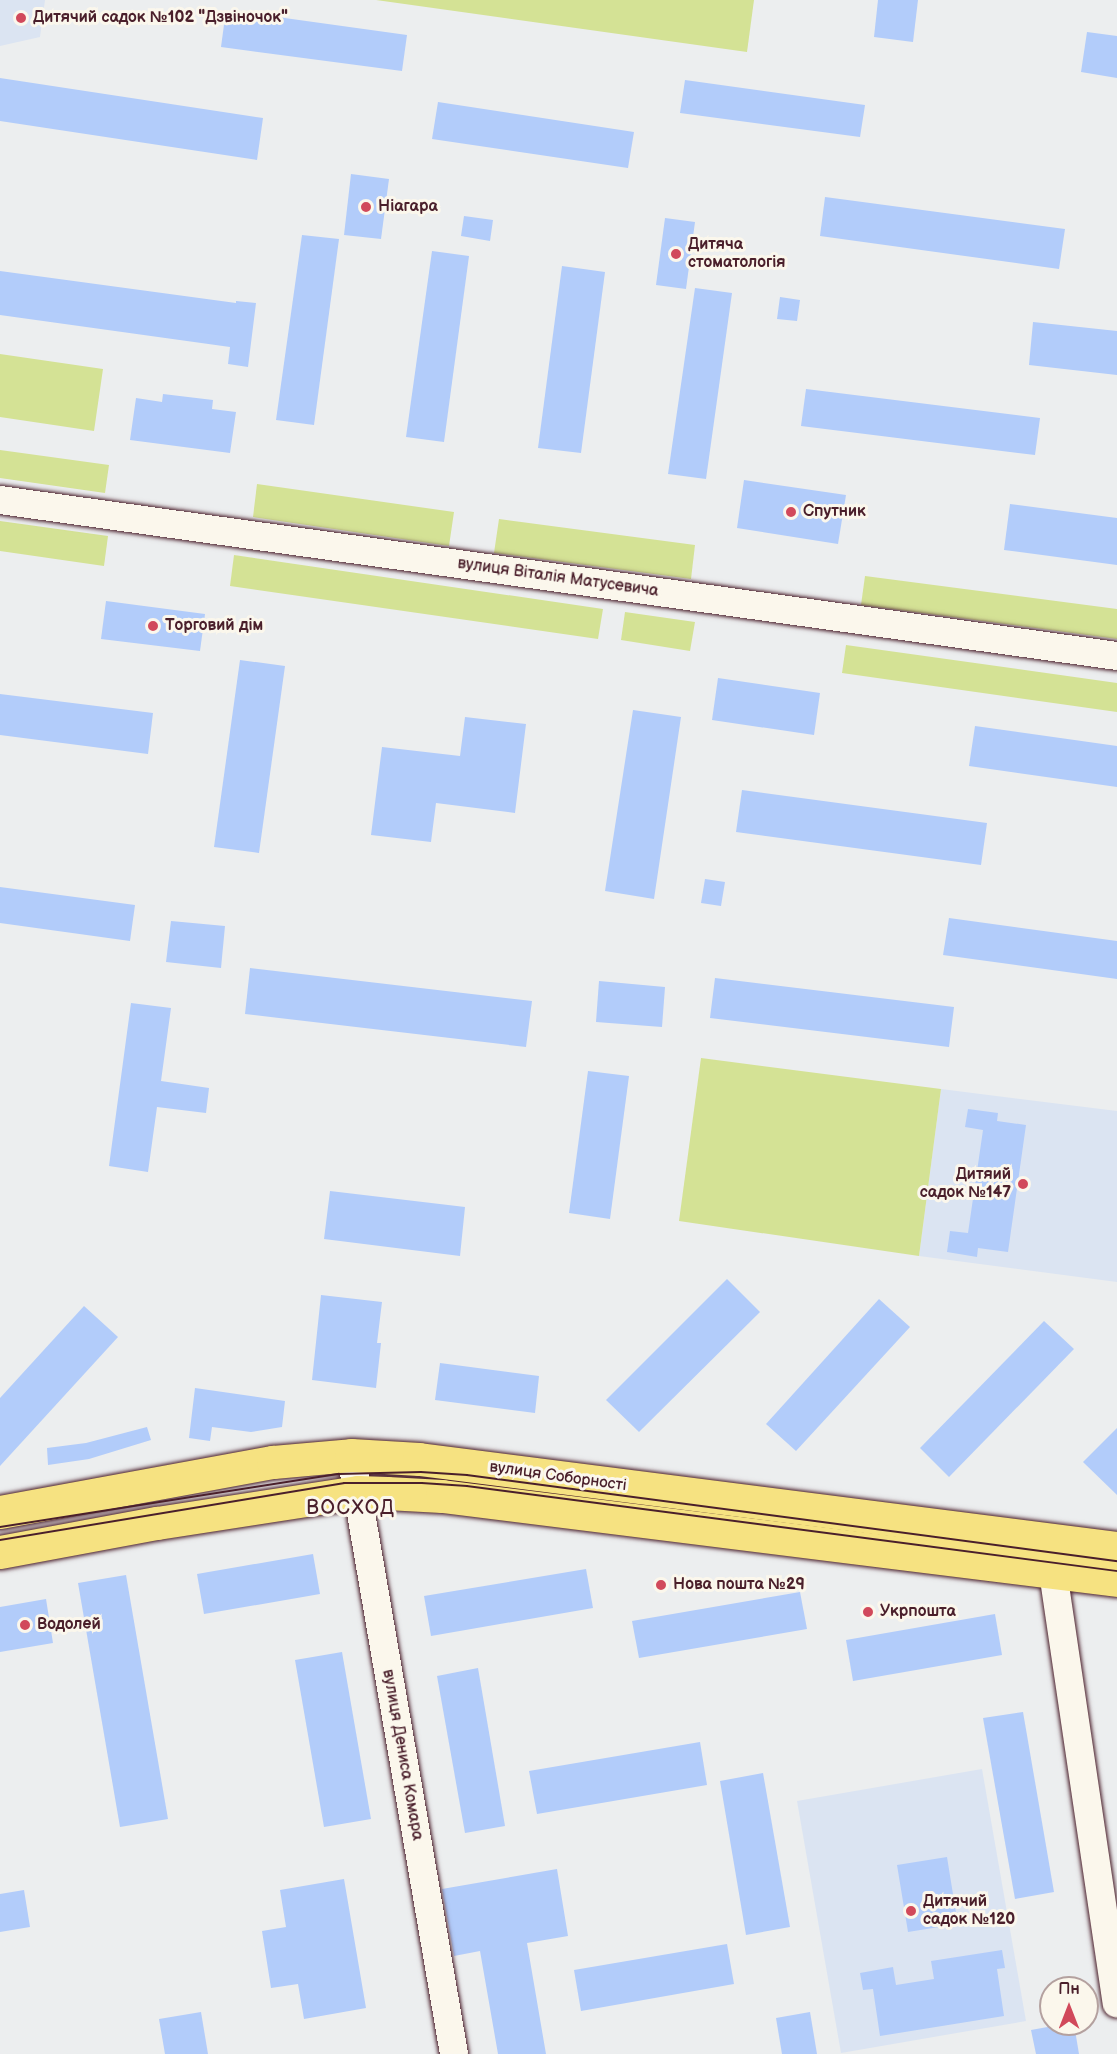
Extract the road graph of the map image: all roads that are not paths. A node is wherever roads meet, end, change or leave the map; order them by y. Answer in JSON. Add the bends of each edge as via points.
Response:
{"nodes":[{"id":1,"x":0,"y":500,"type":"edge"},
{"id":2,"x":1117,"y":656,"type":"edge"},
{"id":3,"x":351,"y":1455,"type":"junction"},
{"id":4,"x":358,"y":1492,"type":"junction"},
{"id":5,"x":0,"y":1512,"type":"edge"},
{"id":6,"x":1117,"y":1548,"type":"edge"},
{"id":7,"x":0,"y":1552,"type":"edge"},
{"id":8,"x":1053,"y":1572,"type":"junction"},
{"id":9,"x":1117,"y":1580,"type":"edge"},
{"id":10,"x":1117,"y":2003,"type":"edge"},
{"id":11,"x":454,"y":2054,"type":"edge"}],
"edges":[{"from":1,"to":2,"type":"street","name":"вулиця Віталія Матусевича"},
{"from":3,"to":4,"type":"street","name":"вулиця Дениса Комара"},
{"from":3,"to":5,"type":"main road","name":"вулиця Соборності","via":[[273,1462]]},
{"from":3,"to":6,"type":"main road","name":"вулиця Соборності","via":[[419,1459]]},
{"from":4,"to":7,"type":"main road","name":"вулиця Соборності"},
{"from":4,"to":8,"type":"main road","name":"вулиця Соборності","via":[[451,1497]]},
{"from":4,"to":11,"type":"street","name":"вулиця Дениса Комара"},
{"from":8,"to":9,"type":"main road","name":"вулиця Соборності"},
{"from":8,"to":10,"type":"street"}]}
